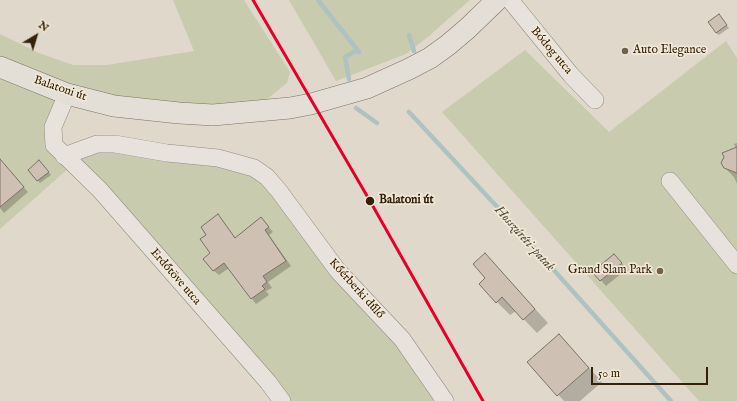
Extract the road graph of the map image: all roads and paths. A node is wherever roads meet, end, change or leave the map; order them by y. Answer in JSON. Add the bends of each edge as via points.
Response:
{"nodes":[{"id":1,"x":497,"y":0,"type":"edge"},
{"id":2,"x":510,"y":0,"type":"edge"},
{"id":3,"x":0,"y":67,"type":"edge"},
{"id":4,"x":67,"y":94,"type":"junction"},
{"id":5,"x":595,"y":100,"type":"dead end"},
{"id":6,"x":64,"y":156,"type":"junction"},
{"id":7,"x":670,"y":181,"type":"dead end"},
{"id":8,"x":737,"y":265,"type":"edge"},
{"id":9,"x":282,"y":401,"type":"edge"},
{"id":10,"x":445,"y":401,"type":"edge"}],
"edges":[{"from":1,"to":4,"type":"main road","name":"Balatoni út","via":[[468,28],[430,58],[367,88],[290,108],[213,115],[179,113],[114,106]]},
{"from":2,"to":5,"type":"street","name":"Bódog utca","via":[[571,75]]},
{"from":3,"to":4,"type":"main road","name":"Balatoni út"},
{"from":4,"to":6,"type":"street","name":"Erdőtöve utca","via":[[52,127],[54,145]]},
{"from":6,"to":9,"type":"street","name":"Erdőtöve utca","via":[[100,190]]},
{"from":6,"to":10,"type":"street","name":"Kőérberki dűlő","via":[[97,144],[115,144],[218,158],[254,168],[267,177],[338,271],[402,339]]},
{"from":7,"to":8,"type":"street"}]}
